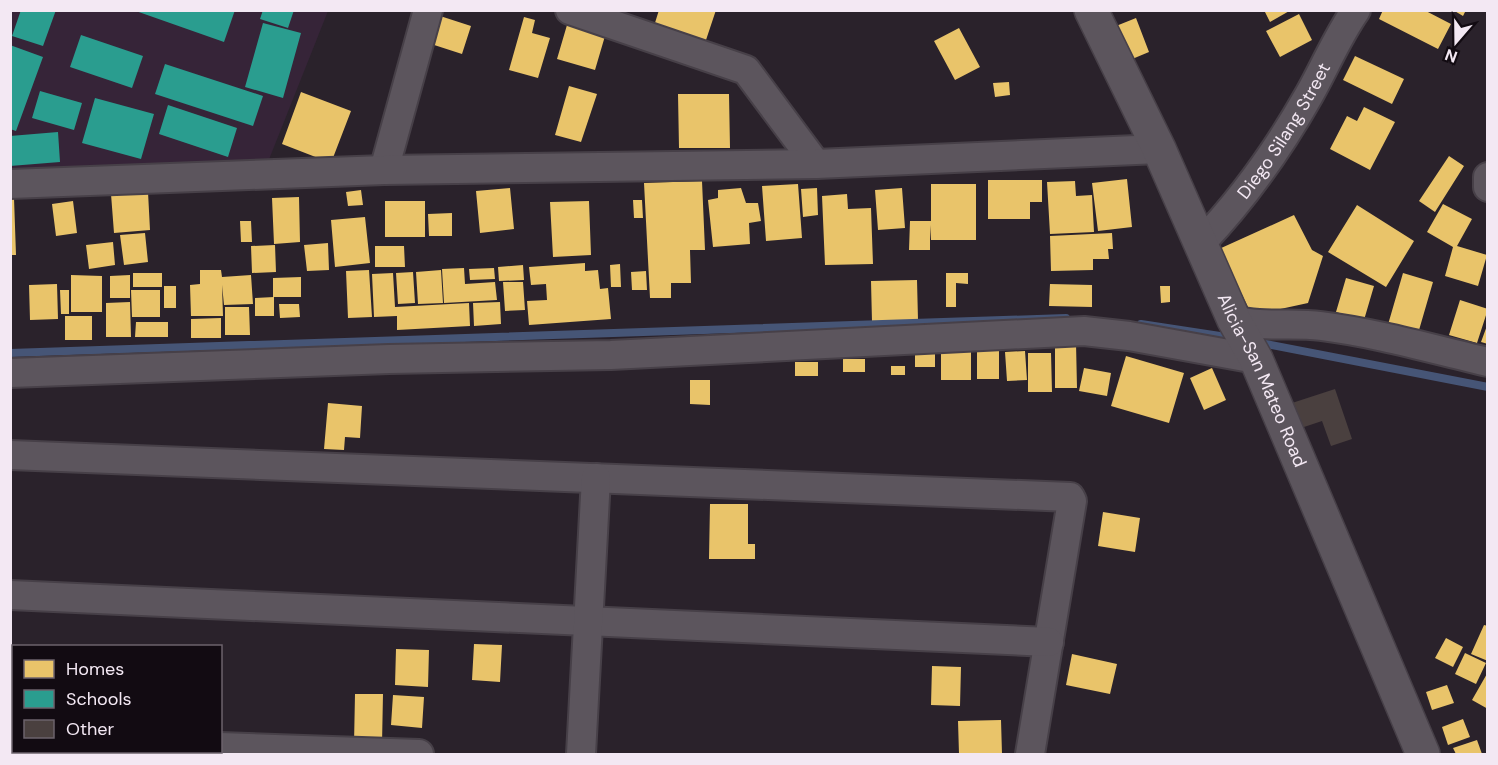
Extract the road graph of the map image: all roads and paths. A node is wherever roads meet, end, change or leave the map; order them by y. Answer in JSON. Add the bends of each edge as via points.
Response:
{"nodes":[{"id":1,"x":428,"y":10,"type":"edge"},
{"id":2,"x":570,"y":10,"type":"edge"},
{"id":3,"x":1091,"y":10,"type":"edge"},
{"id":4,"x":1347,"y":15,"type":"edge"},
{"id":5,"x":1159,"y":149,"type":"junction"},
{"id":6,"x":816,"y":164,"type":"junction"},
{"id":7,"x":384,"y":170,"type":"junction"},
{"id":8,"x":1488,"y":177,"type":"edge"},
{"id":9,"x":10,"y":184,"type":"edge"},
{"id":10,"x":1488,"y":187,"type":"edge"},
{"id":11,"x":1201,"y":243,"type":"junction"},
{"id":12,"x":1234,"y":320,"type":"junction"},
{"id":13,"x":1256,"y":359,"type":"junction"},
{"id":14,"x":1488,"y":362,"type":"edge"},
{"id":15,"x":10,"y":373,"type":"edge"},
{"id":16,"x":10,"y":455,"type":"edge"},
{"id":17,"x":596,"y":478,"type":"junction"},
{"id":18,"x":10,"y":595,"type":"edge"},
{"id":19,"x":590,"y":621,"type":"junction"},
{"id":20,"x":1049,"y":642,"type":"junction"},
{"id":21,"x":222,"y":747,"type":"edge"},
{"id":22,"x":420,"y":754,"type":"edge"},
{"id":23,"x":581,"y":754,"type":"edge"},
{"id":24,"x":1030,"y":754,"type":"edge"},
{"id":25,"x":1423,"y":754,"type":"edge"}],
"edges":[{"from":1,"to":7,"type":"street"},
{"from":2,"to":6,"type":"street","via":[[746,70]]},
{"from":3,"to":5,"type":"main road","name":"Alicia-San Mateo Road"},
{"from":4,"to":11,"type":"street","name":"Diego Silang Street","via":[[1310,95],[1269,160]]},
{"from":5,"to":6,"type":"street"},
{"from":5,"to":11,"type":"main road","name":"Alicia-San Mateo Road"},
{"from":6,"to":7,"type":"street"},
{"from":7,"to":9,"type":"street"},
{"from":8,"to":10,"type":"street"},
{"from":11,"to":12,"type":"main road","name":"Alicia-San Mateo Road"},
{"from":12,"to":13,"type":"main road","name":"Alicia-San Mateo Road"},
{"from":12,"to":14,"type":"street","via":[[1252,325],[1283,322],[1358,331]]},
{"from":13,"to":15,"type":"street","via":[[1129,336],[1084,332],[611,355]]},
{"from":13,"to":25,"type":"main road","name":"Alicia-San Mateo Road"},
{"from":16,"to":17,"type":"street"},
{"from":17,"to":19,"type":"street"},
{"from":17,"to":20,"type":"street","via":[[1070,497]]},
{"from":18,"to":19,"type":"street"},
{"from":19,"to":20,"type":"street"},
{"from":19,"to":23,"type":"street"},
{"from":20,"to":24,"type":"street"},
{"from":21,"to":22,"type":"street"}]}
